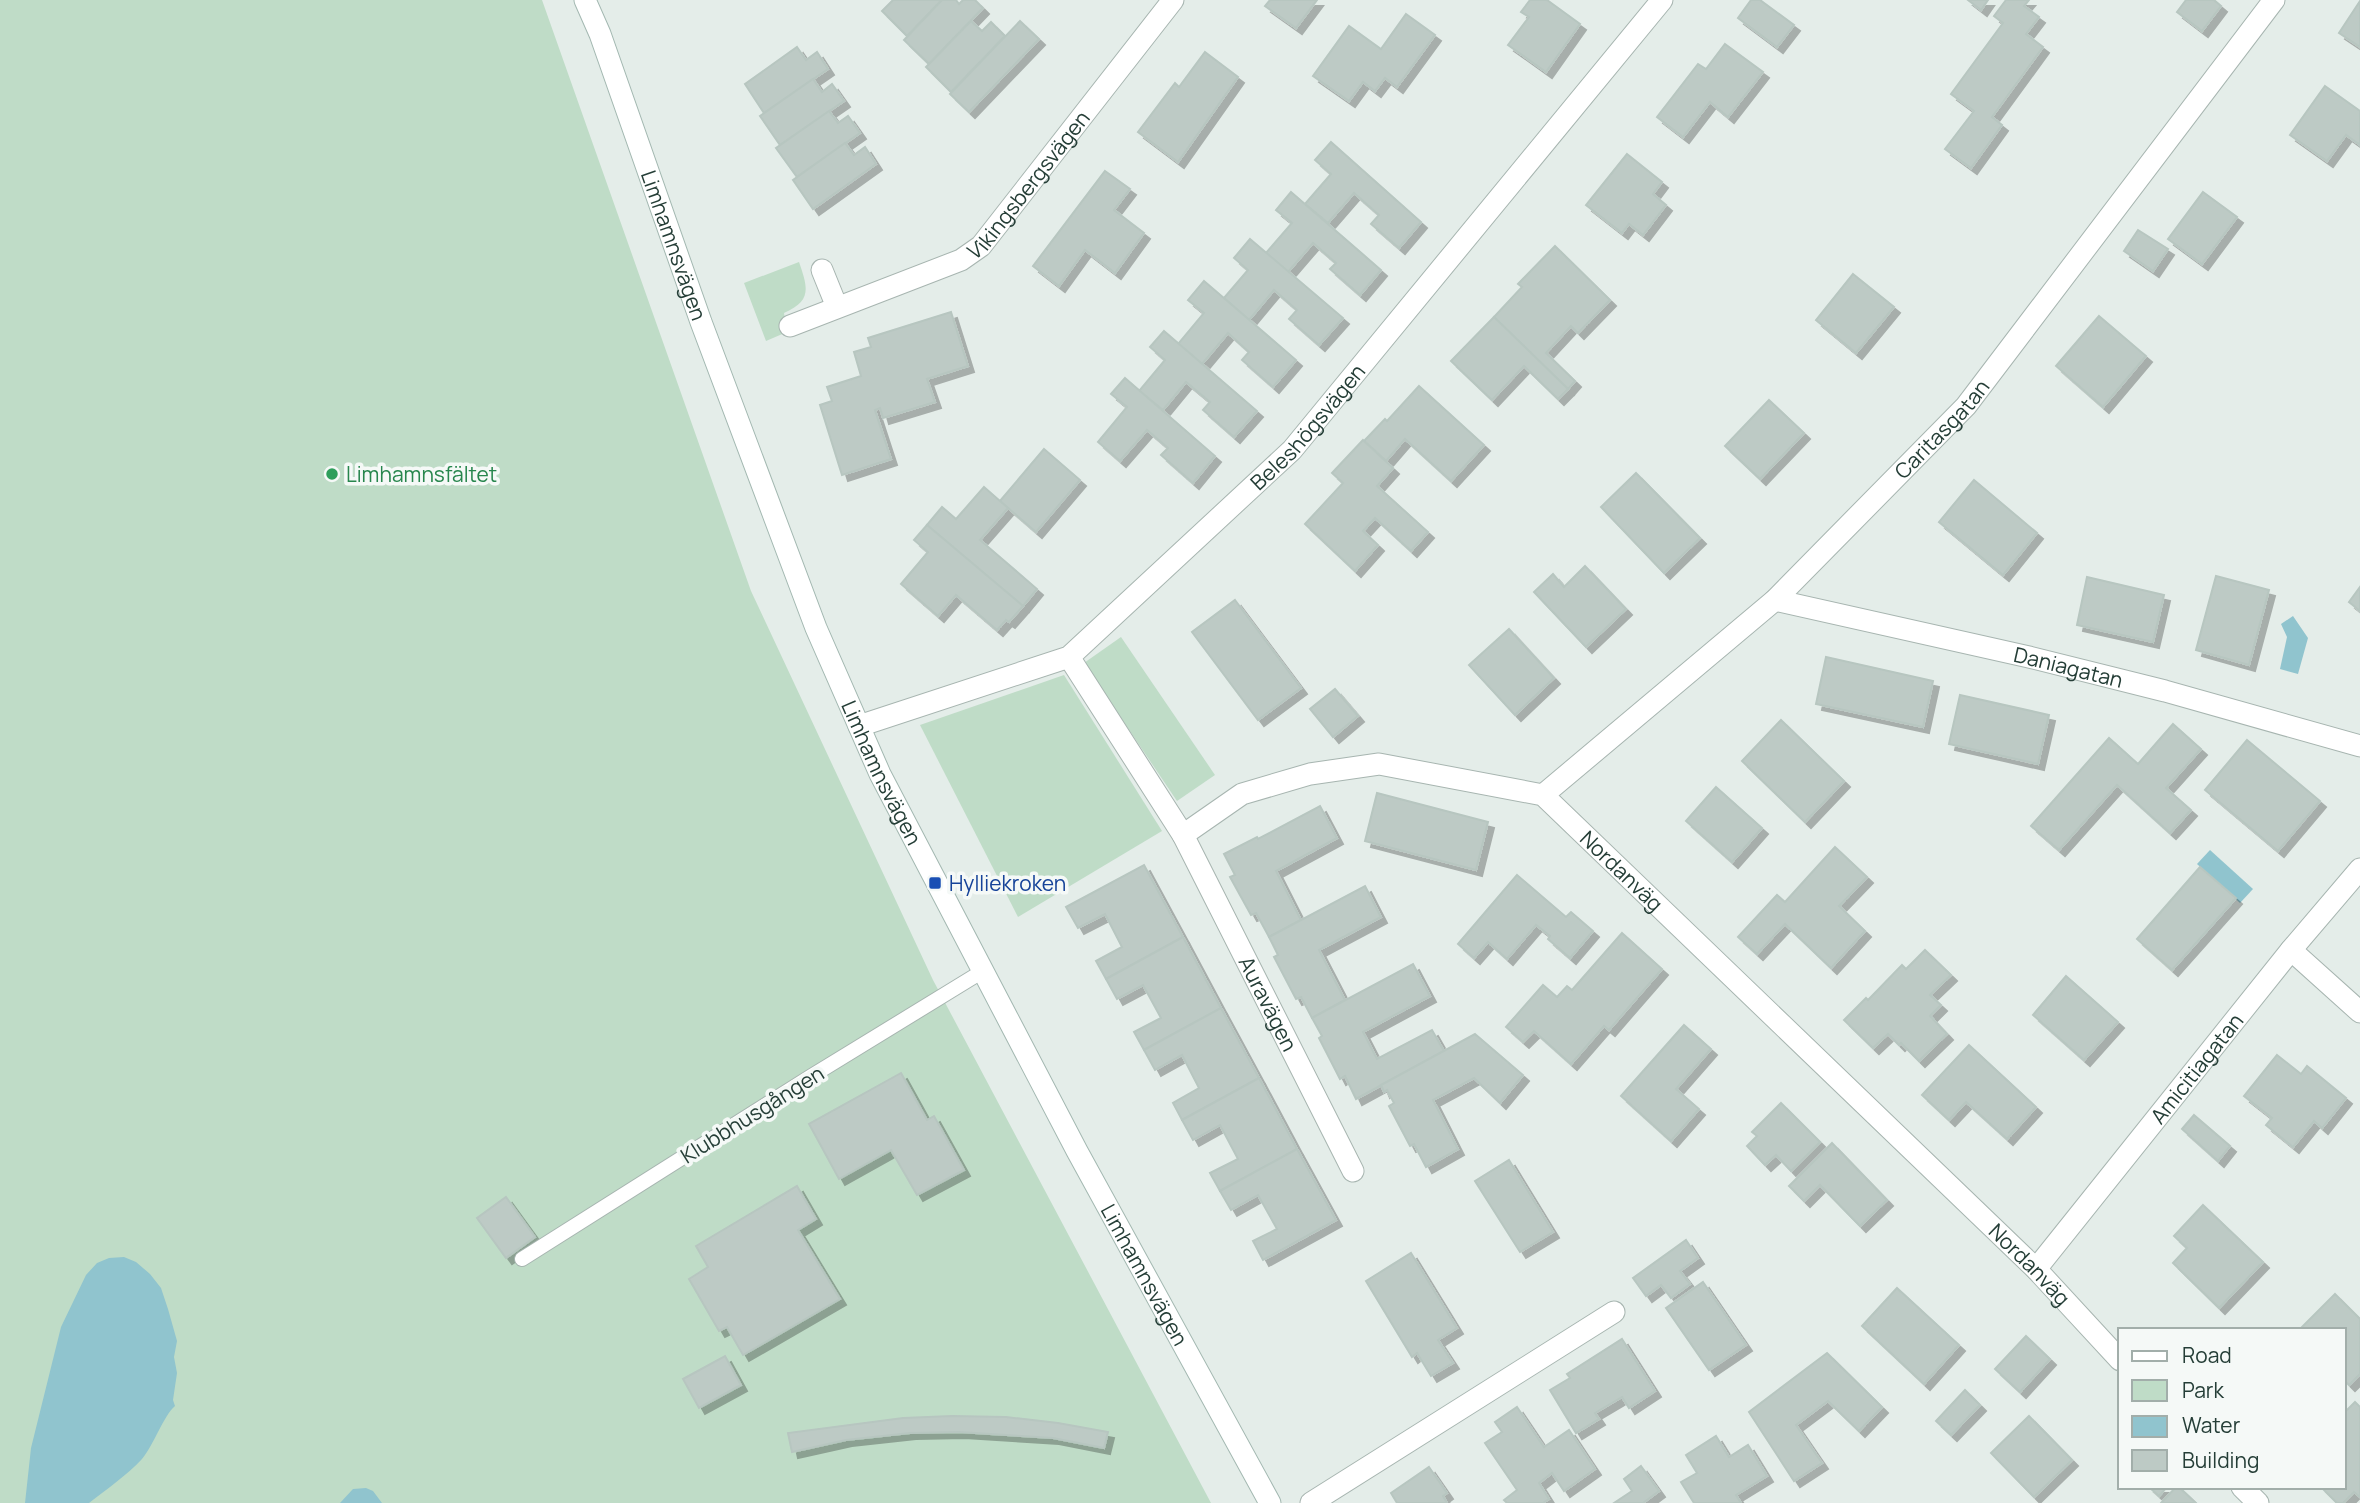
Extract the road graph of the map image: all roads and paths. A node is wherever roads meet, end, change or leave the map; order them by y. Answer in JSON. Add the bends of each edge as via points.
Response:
{"nodes":[{"id":1,"x":585,"y":0,"type":"edge"},
{"id":2,"x":1173,"y":0,"type":"edge"},
{"id":3,"x":1662,"y":0,"type":"edge"},
{"id":4,"x":2274,"y":0,"type":"edge"},
{"id":5,"x":822,"y":270,"type":"dead end"},
{"id":6,"x":837,"y":307,"type":"junction"},
{"id":7,"x":790,"y":326,"type":"dead end"},
{"id":8,"x":1775,"y":600,"type":"junction"},
{"id":9,"x":1069,"y":657,"type":"junction"},
{"id":10,"x":859,"y":726,"type":"junction"},
{"id":11,"x":2360,"y":746,"type":"edge"},
{"id":12,"x":1543,"y":795,"type":"junction"},
{"id":13,"x":1183,"y":835,"type":"junction"},
{"id":14,"x":2360,"y":869,"type":"edge"},
{"id":15,"x":2291,"y":950,"type":"junction"},
{"id":16,"x":983,"y":971,"type":"junction"},
{"id":17,"x":2360,"y":1012,"type":"edge"},
{"id":18,"x":1353,"y":1171,"type":"dead end"},
{"id":19,"x":522,"y":1259,"type":"dead end"},
{"id":20,"x":2036,"y":1269,"type":"junction"},
{"id":21,"x":1614,"y":1312,"type":"dead end"},
{"id":22,"x":2118,"y":1358,"type":"edge"},
{"id":23,"x":2244,"y":1489,"type":"edge"},
{"id":24,"x":1270,"y":1503,"type":"edge"},
{"id":25,"x":1311,"y":1503,"type":"edge"},
{"id":26,"x":2258,"y":1503,"type":"edge"}],
"edges":[{"from":1,"to":10,"type":"street","name":"Limhamnsvägen","via":[[816,628]]},
{"from":2,"to":6,"type":"street","name":"Vikingsbergsvägen","via":[[981,246],[961,260]]},
{"from":3,"to":9,"type":"street","name":"Beleshögsvägen","via":[[1292,450]]},
{"from":4,"to":8,"type":"street","name":"Caritasgatan","via":[[1966,407]]},
{"from":5,"to":6,"type":"street"},
{"from":6,"to":7,"type":"street","name":"Vikingsbergsvägen"},
{"from":8,"to":11,"type":"street","name":"Daniagatan","via":[[2029,657]]},
{"from":8,"to":12,"type":"street","name":"Caritasgatan"},
{"from":9,"to":10,"type":"street","name":"Beleshögsvägen"},
{"from":9,"to":13,"type":"street"},
{"from":10,"to":16,"type":"street","name":"Limhamnsvägen"},
{"from":12,"to":13,"type":"street","via":[[1379,764],[1310,774],[1242,794]]},
{"from":12,"to":20,"type":"street","name":"Nordanväg"},
{"from":13,"to":18,"type":"street","name":"Auravägen"},
{"from":14,"to":15,"type":"street","name":"Amicitiagatan"},
{"from":15,"to":17,"type":"street"},
{"from":15,"to":20,"type":"street","name":"Amicitiagatan"},
{"from":16,"to":19,"type":"lane","name":"Klubbhusgången"},
{"from":16,"to":24,"type":"street","name":"Limhamnsvägen"},
{"from":20,"to":22,"type":"street","name":"Nordanväg"},
{"from":21,"to":25,"type":"street"},
{"from":23,"to":26,"type":"street"}]}
